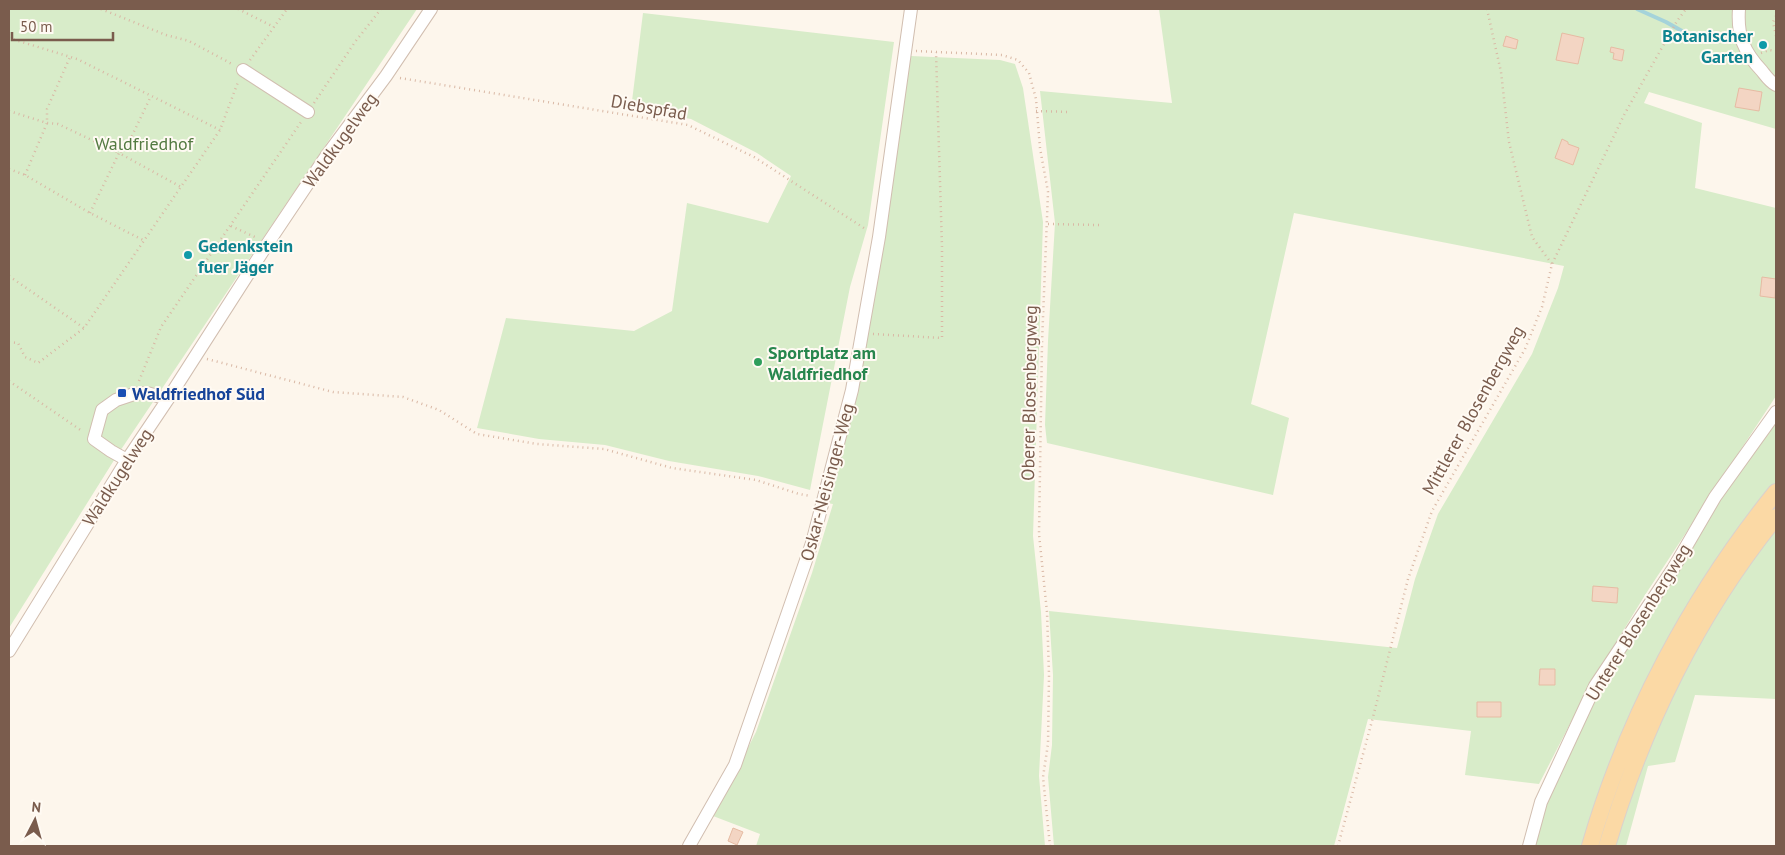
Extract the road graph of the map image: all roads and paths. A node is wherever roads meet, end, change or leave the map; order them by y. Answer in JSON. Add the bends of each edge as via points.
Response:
{"nodes":[{"id":1,"x":100,"y":9,"type":"edge"},
{"id":2,"x":238,"y":9,"type":"edge"},
{"id":3,"x":287,"y":9,"type":"edge"},
{"id":4,"x":381,"y":9,"type":"edge"},
{"id":5,"x":431,"y":9,"type":"edge"},
{"id":6,"x":910,"y":9,"type":"edge"},
{"id":7,"x":1487,"y":9,"type":"edge"},
{"id":8,"x":1686,"y":9,"type":"edge"},
{"id":9,"x":1739,"y":9,"type":"edge"},
{"id":10,"x":1776,"y":16,"type":"edge"},
{"id":11,"x":274,"y":27,"type":"junction"},
{"id":12,"x":1776,"y":36,"type":"edge"},
{"id":13,"x":9,"y":38,"type":"edge"},
{"id":14,"x":905,"y":51,"type":"junction"},
{"id":15,"x":1776,"y":51,"type":"edge"},
{"id":16,"x":936,"y":52,"type":"junction"},
{"id":17,"x":1753,"y":55,"type":"dead end"},
{"id":18,"x":70,"y":57,"type":"junction"},
{"id":19,"x":242,"y":70,"type":"junction"},
{"id":20,"x":386,"y":76,"type":"junction"},
{"id":21,"x":1776,"y":85,"type":"edge"},
{"id":22,"x":151,"y":96,"type":"junction"},
{"id":23,"x":9,"y":111,"type":"edge"},
{"id":24,"x":1036,"y":111,"type":"junction"},
{"id":25,"x":308,"y":112,"type":"junction"},
{"id":26,"x":1070,"y":112,"type":"dead end"},
{"id":27,"x":47,"y":123,"type":"junction"},
{"id":28,"x":220,"y":130,"type":"junction"},
{"id":29,"x":119,"y":153,"type":"junction"},
{"id":30,"x":9,"y":168,"type":"edge"},
{"id":31,"x":25,"y":175,"type":"junction"},
{"id":32,"x":181,"y":187,"type":"junction"},
{"id":33,"x":90,"y":214,"type":"junction"},
{"id":34,"x":1048,"y":224,"type":"junction"},
{"id":35,"x":1099,"y":225,"type":"dead end"},
{"id":36,"x":231,"y":226,"type":"junction"},
{"id":37,"x":879,"y":237,"type":"junction"},
{"id":38,"x":143,"y":240,"type":"junction"},
{"id":39,"x":268,"y":242,"type":"junction"},
{"id":40,"x":1552,"y":264,"type":"junction"},
{"id":41,"x":9,"y":276,"type":"edge"},
{"id":42,"x":84,"y":328,"type":"junction"},
{"id":43,"x":862,"y":334,"type":"junction"},
{"id":44,"x":9,"y":342,"type":"edge"},
{"id":45,"x":196,"y":356,"type":"junction"},
{"id":46,"x":9,"y":381,"type":"edge"},
{"id":47,"x":134,"y":394,"type":"junction"},
{"id":48,"x":168,"y":399,"type":"junction"},
{"id":49,"x":1776,"y":412,"type":"edge"},
{"id":50,"x":94,"y":439,"type":"junction"},
{"id":51,"x":127,"y":460,"type":"junction"},
{"id":52,"x":1776,"y":492,"type":"edge"},
{"id":53,"x":824,"y":497,"type":"junction"},
{"id":54,"x":1776,"y":517,"type":"edge"},
{"id":55,"x":9,"y":651,"type":"edge"},
{"id":56,"x":689,"y":846,"type":"edge"},
{"id":57,"x":1050,"y":846,"type":"edge"},
{"id":58,"x":1338,"y":846,"type":"edge"},
{"id":59,"x":1529,"y":846,"type":"edge"},
{"id":60,"x":1590,"y":846,"type":"edge"},
{"id":61,"x":1607,"y":846,"type":"edge"}],
"edges":[{"from":1,"to":19,"type":"path","via":[[189,41]]},
{"from":2,"to":11,"type":"path"},
{"from":3,"to":11,"type":"path"},
{"from":4,"to":25,"type":"path","via":[[354,42]]},
{"from":5,"to":20,"type":"street","name":"Waldkugelweg"},
{"from":6,"to":14,"type":"street","name":"Oskar-Neisinger-Weg"},
{"from":7,"to":40,"type":"path","via":[[1501,72],[1509,142],[1532,237]]},
{"from":8,"to":40,"type":"path","name":"Mittlerer Blosenbergweg","via":[[1624,115]]},
{"from":9,"to":21,"type":"street","via":[[1741,38],[1748,57]]},
{"from":10,"to":12,"type":"path","via":[[1773,22]]},
{"from":11,"to":19,"type":"path"},
{"from":13,"to":18,"type":"path"},
{"from":14,"to":16,"type":"path","name":"Oberer Blosenbergweg"},
{"from":14,"to":37,"type":"street","name":"Oskar-Neisinger-Weg"},
{"from":15,"to":17,"type":"path"},
{"from":16,"to":24,"type":"path","name":"Oberer Blosenbergweg","via":[[1002,55],[1018,60],[1029,73]]},
{"from":16,"to":43,"type":"path","via":[[942,338]]},
{"from":18,"to":22,"type":"path"},
{"from":18,"to":27,"type":"path","via":[[47,110]]},
{"from":19,"to":25,"type":"street"},
{"from":19,"to":28,"type":"path"},
{"from":20,"to":37,"type":"path","name":"Diebspfad","via":[[688,125],[754,157]]},
{"from":20,"to":39,"type":"street","name":"Waldkugelweg"},
{"from":22,"to":28,"type":"path"},
{"from":22,"to":29,"type":"path","via":[[127,146]]},
{"from":23,"to":27,"type":"path"},
{"from":24,"to":26,"type":"path"},
{"from":24,"to":34,"type":"path","name":"Oberer Blosenbergweg","via":[[1048,192]]},
{"from":25,"to":36,"type":"path"},
{"from":27,"to":29,"type":"path","via":[[58,124]]},
{"from":27,"to":31,"type":"path"},
{"from":28,"to":32,"type":"path"},
{"from":29,"to":32,"type":"path"},
{"from":29,"to":33,"type":"path"},
{"from":30,"to":31,"type":"path"},
{"from":31,"to":33,"type":"path"},
{"from":32,"to":38,"type":"path"},
{"from":33,"to":38,"type":"path"},
{"from":34,"to":35,"type":"path"},
{"from":34,"to":57,"type":"path","name":"Oberer Blosenbergweg","via":[[1038,534],[1047,612],[1048,744],[1043,777]]},
{"from":36,"to":39,"type":"path"},
{"from":36,"to":47,"type":"path","via":[[161,327]]},
{"from":37,"to":43,"type":"street","name":"Oskar-Neisinger-Weg"},
{"from":38,"to":42,"type":"path"},
{"from":39,"to":45,"type":"street","name":"Waldkugelweg"},
{"from":40,"to":58,"type":"path","name":"Mittlerer Blosenbergweg","via":[[1542,308],[1525,349],[1432,511],[1408,579]]},
{"from":41,"to":42,"type":"path"},
{"from":42,"to":44,"type":"path","via":[[38,363],[25,358],[18,343]]},
{"from":43,"to":53,"type":"street","name":"Oskar-Neisinger-Weg","via":[[852,390]]},
{"from":45,"to":48,"type":"street","name":"Waldkugelweg"},
{"from":45,"to":53,"type":"path","via":[[333,392],[403,397],[439,410],[477,434],[537,444],[604,449],[672,468],[756,480],[799,494]]},
{"from":46,"to":50,"type":"path"},
{"from":47,"to":48,"type":"street","via":[[147,393]]},
{"from":47,"to":50,"type":"street","via":[[116,400],[102,410]]},
{"from":48,"to":51,"type":"street","name":"Waldkugelweg"},
{"from":49,"to":59,"type":"street","name":"Unterer Blosenbergweg","via":[[1715,497],[1673,569],[1595,686],[1541,802]]},
{"from":50,"to":51,"type":"street"},
{"from":51,"to":55,"type":"street","name":"Waldkugelweg"},
{"from":52,"to":60,"type":"main road","via":[[1710,583],[1671,651],[1638,716]]},
{"from":53,"to":56,"type":"street","name":"Oskar-Neisinger-Weg","via":[[812,543],[735,765]]},
{"from":54,"to":61,"type":"main road","via":[[1722,593],[1671,682],[1633,769]]}]}
